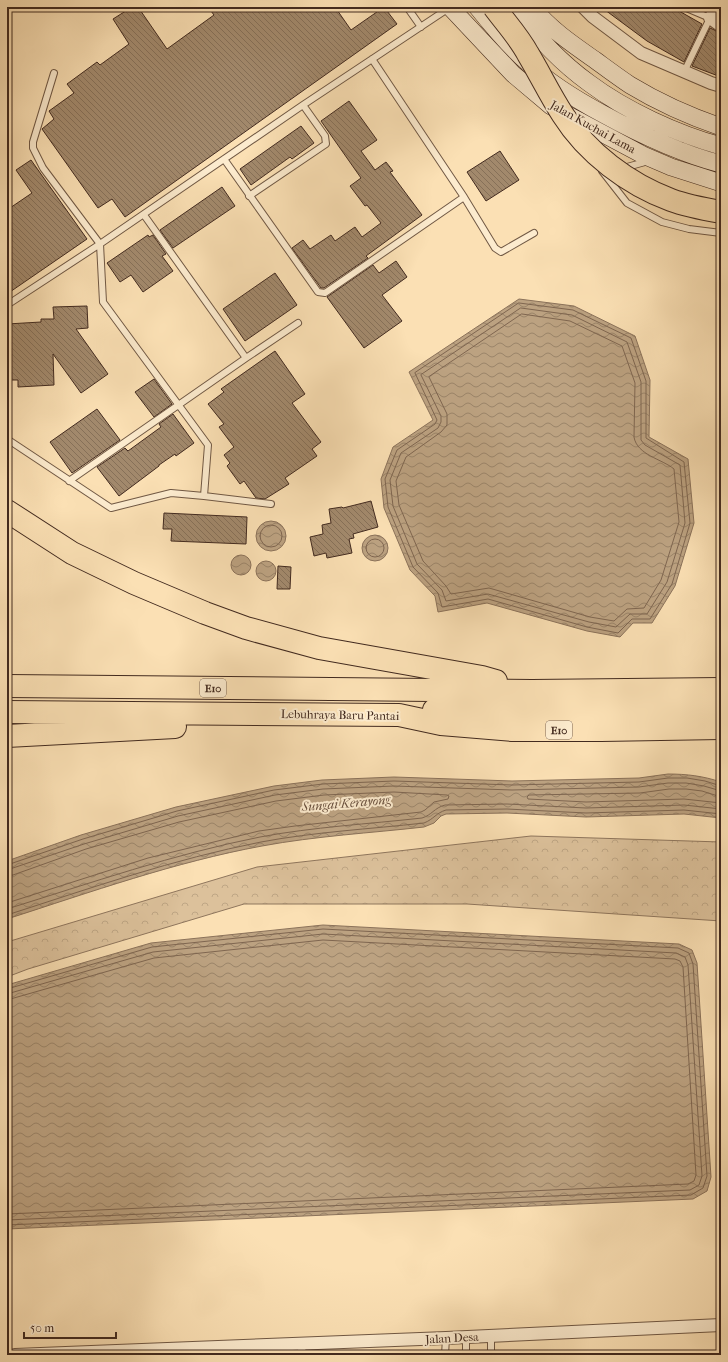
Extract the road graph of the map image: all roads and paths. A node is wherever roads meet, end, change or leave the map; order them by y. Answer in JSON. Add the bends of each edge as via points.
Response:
{"nodes":[{"id":1,"x":407,"y":7,"type":"edge"},
{"id":2,"x":449,"y":7,"type":"edge"},
{"id":3,"x":477,"y":7,"type":"edge"},
{"id":4,"x":494,"y":7,"type":"edge"},
{"id":5,"x":514,"y":7,"type":"edge"},
{"id":6,"x":532,"y":7,"type":"edge"},
{"id":7,"x":583,"y":7,"type":"edge"},
{"id":8,"x":684,"y":7,"type":"edge"},
{"id":9,"x":717,"y":7,"type":"edge"},
{"id":10,"x":710,"y":18,"type":"junction"},
{"id":11,"x":721,"y":26,"type":"edge"},
{"id":12,"x":421,"y":27,"type":"junction"},
{"id":13,"x":372,"y":59,"type":"junction"},
{"id":14,"x":684,"y":72,"type":"junction"},
{"id":15,"x":54,"y":73,"type":"dead end"},
{"id":16,"x":721,"y":86,"type":"edge"},
{"id":17,"x":303,"y":105,"type":"junction"},
{"id":18,"x":550,"y":106,"type":"junction"},
{"id":19,"x":721,"y":127,"type":"edge"},
{"id":20,"x":721,"y":146,"type":"edge"},
{"id":21,"x":224,"y":159,"type":"junction"},
{"id":22,"x":594,"y":162,"type":"dead end"},
{"id":23,"x":721,"y":164,"type":"edge"},
{"id":24,"x":671,"y":167,"type":"junction"},
{"id":25,"x":599,"y":168,"type":"dead end"},
{"id":26,"x":721,"y":182,"type":"edge"},
{"id":27,"x":619,"y":193,"type":"junction"},
{"id":28,"x":250,"y":196,"type":"junction"},
{"id":29,"x":464,"y":197,"type":"junction"},
{"id":30,"x":721,"y":212,"type":"edge"},
{"id":31,"x":144,"y":215,"type":"junction"},
{"id":32,"x":721,"y":232,"type":"edge"},
{"id":33,"x":534,"y":234,"type":"dead end"},
{"id":34,"x":100,"y":244,"type":"junction"},
{"id":35,"x":7,"y":305,"type":"edge"},
{"id":36,"x":298,"y":323,"type":"dead end"},
{"id":37,"x":246,"y":358,"type":"junction"},
{"id":38,"x":179,"y":405,"type":"junction"},
{"id":39,"x":7,"y":439,"type":"edge"},
{"id":40,"x":69,"y":481,"type":"junction"},
{"id":41,"x":204,"y":496,"type":"junction"},
{"id":42,"x":271,"y":504,"type":"dead end"},
{"id":43,"x":7,"y":511,"type":"edge"},
{"id":44,"x":7,"y":686,"type":"edge"},
{"id":45,"x":721,"y":689,"type":"edge"},
{"id":46,"x":532,"y":691,"type":"junction"},
{"id":47,"x":721,"y":709,"type":"edge"},
{"id":48,"x":7,"y":712,"type":"edge"},
{"id":49,"x":232,"y":713,"type":"junction"},
{"id":50,"x":399,"y":715,"type":"junction"},
{"id":51,"x":721,"y":728,"type":"edge"},
{"id":52,"x":7,"y":736,"type":"edge"},
{"id":53,"x":721,"y":1325,"type":"edge"},
{"id":54,"x":491,"y":1336,"type":"junction"},
{"id":55,"x":466,"y":1337,"type":"junction"},
{"id":56,"x":446,"y":1338,"type":"junction"},
{"id":57,"x":306,"y":1343,"type":"junction"},
{"id":58,"x":15,"y":1355,"type":"edge"},
{"id":59,"x":298,"y":1355,"type":"edge"},
{"id":60,"x":445,"y":1355,"type":"edge"},
{"id":61,"x":466,"y":1355,"type":"edge"},
{"id":62,"x":490,"y":1355,"type":"edge"}],
"edges":[{"from":1,"to":12,"type":"lane"},
{"from":2,"to":12,"type":"lane"},
{"from":2,"to":18,"type":"main road","name":"Jalan Kuchai Lama","via":[[513,74]]},
{"from":3,"to":23,"type":"main road","name":"Jalan Kuchai Lama","bridge":true,"via":[[508,44],[529,64],[582,102],[652,140]]},
{"from":4,"to":30,"type":"highway","bridge":true,"via":[[527,52],[563,116],[589,148],[642,187],[671,200]]},
{"from":5,"to":20,"type":"main road","via":[[542,42],[589,84],[652,120]]},
{"from":6,"to":19,"type":"main road","via":[[542,20],[566,41],[630,84],[661,102]]},
{"from":7,"to":14,"type":"street","via":[[641,53]]},
{"from":8,"to":10,"type":"lane"},
{"from":9,"to":10,"type":"street"},
{"from":10,"to":11,"type":"street"},
{"from":10,"to":14,"type":"lane"},
{"from":12,"to":13,"type":"lane"},
{"from":13,"to":17,"type":"lane"},
{"from":13,"to":29,"type":"lane"},
{"from":14,"to":16,"type":"street"},
{"from":15,"to":34,"type":"lane","via":[[33,148],[43,168]]},
{"from":17,"to":21,"type":"lane"},
{"from":17,"to":28,"type":"lane","via":[[326,136],[326,144]]},
{"from":18,"to":22,"type":"lane"},
{"from":18,"to":24,"type":"main road","name":"Jalan Kuchai Lama"},
{"from":21,"to":28,"type":"lane"},
{"from":21,"to":31,"type":"lane"},
{"from":24,"to":26,"type":"main road","name":"Jalan Kuchai Lama"},
{"from":24,"to":27,"type":"lane","via":[[645,162],[627,167],[619,183]]},
{"from":25,"to":27,"type":"lane"},
{"from":27,"to":32,"type":"lane","via":[[627,203],[662,222],[689,229]]},
{"from":28,"to":29,"type":"lane","via":[[318,292],[325,293]]},
{"from":29,"to":33,"type":"lane","via":[[495,248],[501,252]]},
{"from":31,"to":34,"type":"lane"},
{"from":31,"to":37,"type":"lane"},
{"from":34,"to":35,"type":"lane"},
{"from":34,"to":38,"type":"lane","via":[[103,302]]},
{"from":36,"to":37,"type":"lane"},
{"from":37,"to":38,"type":"lane"},
{"from":38,"to":40,"type":"lane"},
{"from":38,"to":41,"type":"lane","via":[[208,445]]},
{"from":39,"to":40,"type":"lane"},
{"from":40,"to":41,"type":"lane","via":[[111,508],[171,493]]},
{"from":41,"to":42,"type":"lane"},
{"from":43,"to":46,"type":"highway","via":[[72,553],[134,583],[246,628],[319,648],[482,678]]},
{"from":44,"to":46,"type":"highway","number":"E10"},
{"from":45,"to":46,"type":"highway","number":"E10"},
{"from":47,"to":50,"type":"highway","via":[[433,710]]},
{"from":48,"to":49,"type":"highway","name":"Lebuhraya Baru Pantai","number":"E10"},
{"from":49,"to":50,"type":"highway","name":"Lebuhraya Baru Pantai","number":"E10"},
{"from":49,"to":52,"type":"highway","via":[[192,726]]},
{"from":50,"to":51,"type":"highway","name":"Lebuhraya Baru Pantai","number":"E10","via":[[441,724],[512,730]]},
{"from":53,"to":54,"type":"street","name":"Jalan Desa"},
{"from":54,"to":55,"type":"street","name":"Jalan Desa"},
{"from":54,"to":62,"type":"lane"},
{"from":55,"to":56,"type":"street","name":"Jalan Desa"},
{"from":55,"to":61,"type":"lane"},
{"from":56,"to":57,"type":"street","name":"Jalan Desa"},
{"from":56,"to":60,"type":"lane"},
{"from":57,"to":58,"type":"street","name":"Jalan Desa"},
{"from":57,"to":59,"type":"lane"}]}
